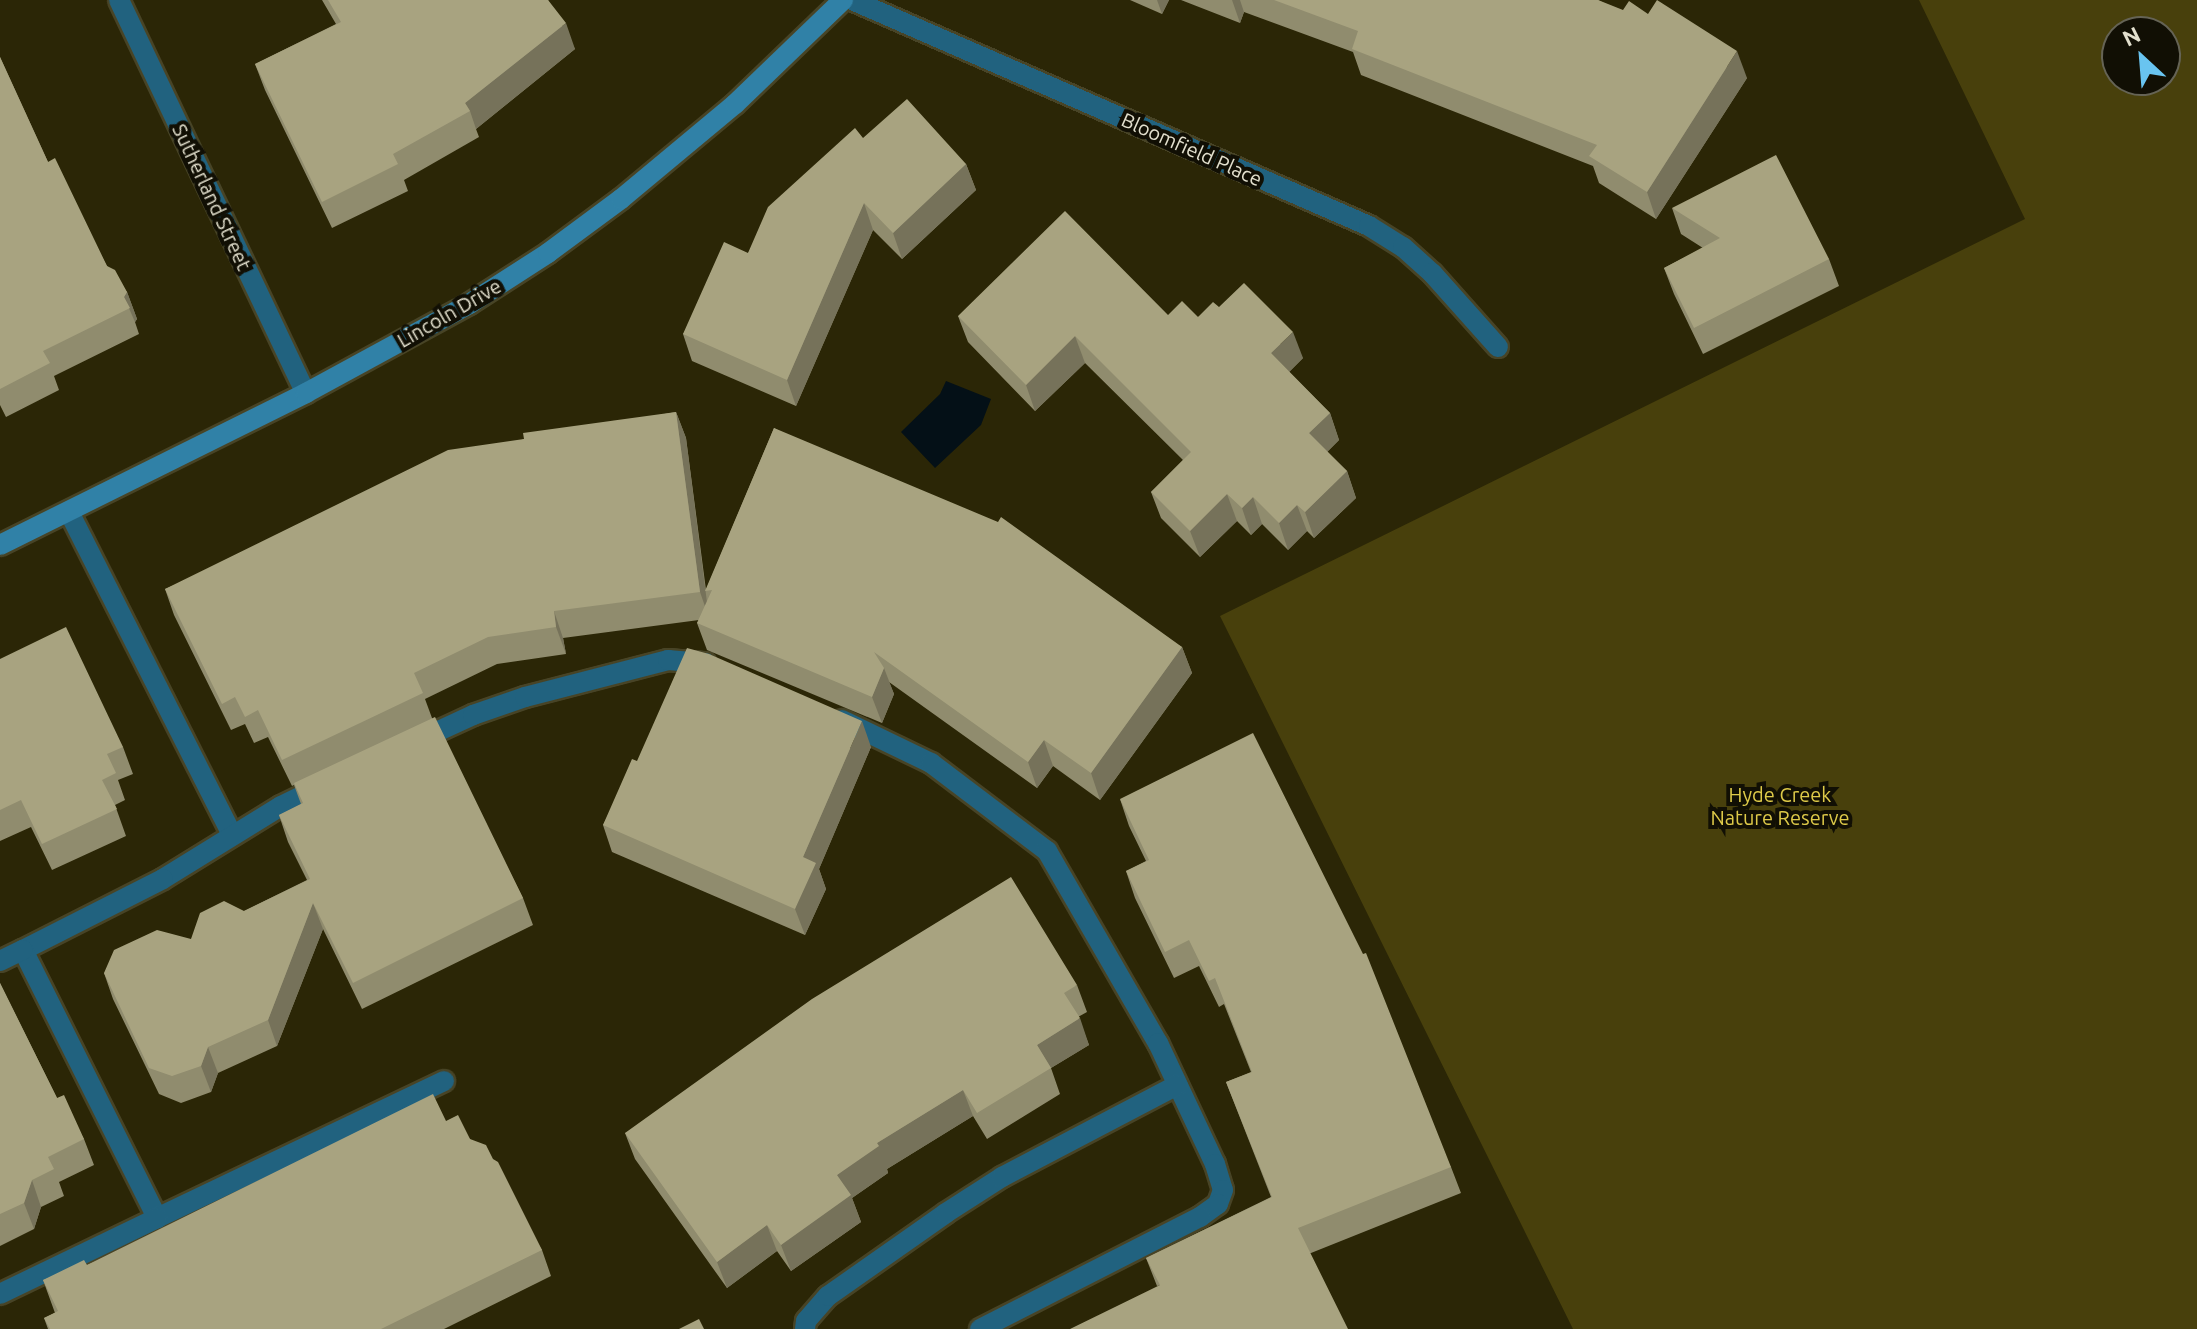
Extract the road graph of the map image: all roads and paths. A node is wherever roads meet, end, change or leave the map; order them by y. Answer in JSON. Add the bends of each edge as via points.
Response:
{"nodes":[{"id":1,"x":119,"y":0,"type":"edge"},
{"id":2,"x":843,"y":0,"type":"edge"},
{"id":3,"x":852,"y":0,"type":"edge"},
{"id":4,"x":1498,"y":347,"type":"dead end"},
{"id":5,"x":306,"y":393,"type":"junction"},
{"id":6,"x":69,"y":512,"type":"junction"},
{"id":7,"x":0,"y":545,"type":"edge"},
{"id":8,"x":723,"y":668,"type":"edge"},
{"id":9,"x":824,"y":712,"type":"edge"},
{"id":10,"x":405,"y":747,"type":"edge"},
{"id":11,"x":336,"y":780,"type":"edge"},
{"id":12,"x":232,"y":835,"type":"junction"},
{"id":13,"x":23,"y":950,"type":"junction"},
{"id":14,"x":0,"y":961,"type":"edge"},
{"id":15,"x":444,"y":1081,"type":"dead end"},
{"id":16,"x":1177,"y":1085,"type":"junction"},
{"id":17,"x":157,"y":1218,"type":"junction"},
{"id":18,"x":0,"y":1294,"type":"edge"},
{"id":19,"x":805,"y":1329,"type":"edge"},
{"id":20,"x":980,"y":1329,"type":"edge"}],
"edges":[{"from":1,"to":5,"type":"street","name":"Sutherland Street"},
{"from":2,"to":5,"type":"street","name":"Lincoln Drive","via":[[735,104],[548,253],[469,304]]},
{"from":3,"to":4,"type":"street","name":"Bloomfield Place","via":[[1369,226],[1432,273]]},
{"from":5,"to":6,"type":"street","name":"Lincoln Drive"},
{"from":6,"to":7,"type":"street","name":"Lincoln Drive"},
{"from":6,"to":12,"type":"street"},
{"from":8,"to":10,"type":"street","via":[[668,660],[525,697]]},
{"from":9,"to":16,"type":"street","via":[[931,763],[1047,851]]},
{"from":11,"to":12,"type":"street"},
{"from":12,"to":13,"type":"street","via":[[163,879]]},
{"from":13,"to":14,"type":"street"},
{"from":13,"to":17,"type":"street"},
{"from":15,"to":17,"type":"street"},
{"from":16,"to":19,"type":"street","via":[[1002,1177],[946,1213],[828,1296]]},
{"from":16,"to":20,"type":"street","via":[[1215,1164],[1223,1190],[1218,1204]]},
{"from":17,"to":18,"type":"street"}]}
